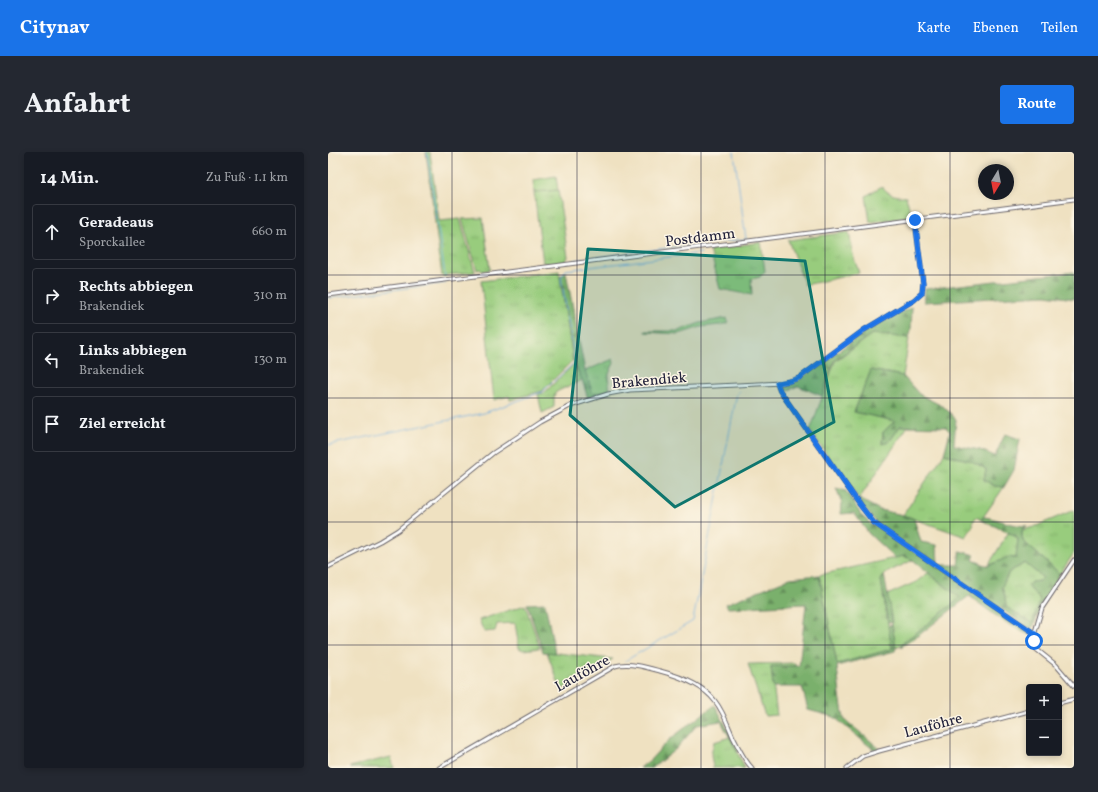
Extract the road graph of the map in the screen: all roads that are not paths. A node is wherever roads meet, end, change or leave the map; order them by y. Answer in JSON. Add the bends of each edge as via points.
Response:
{"nodes":[{"id":1,"x":1074,"y":199,"type":"edge"},
{"id":2,"x":915,"y":220,"type":"junction"},
{"id":3,"x":328,"y":295,"type":"edge"},
{"id":4,"x":777,"y":383,"type":"junction"},
{"id":5,"x":1074,"y":560,"type":"edge"},
{"id":6,"x":328,"y":567,"type":"edge"},
{"id":7,"x":1034,"y":633,"type":"junction"},
{"id":8,"x":1074,"y":686,"type":"edge"},
{"id":9,"x":1074,"y":699,"type":"edge"},
{"id":10,"x":1062,"y":702,"type":"edge"},
{"id":11,"x":1026,"y":712,"type":"edge"},
{"id":12,"x":439,"y":768,"type":"edge"},
{"id":13,"x":752,"y":768,"type":"edge"},
{"id":14,"x":847,"y":768,"type":"edge"}],
"edges":[{"from":1,"to":2,"type":"street","name":"Postdamm"},
{"from":2,"to":3,"type":"street","name":"Postdamm"},
{"from":2,"to":4,"type":"street","name":"Brakendiek","via":[[922,293],[864,330],[799,378]]},
{"from":4,"to":6,"type":"street","name":"Brakendiek","via":[[630,390],[570,406],[493,453],[398,530]]},
{"from":4,"to":7,"type":"street","via":[[780,391],[874,523]]},
{"from":5,"to":7,"type":"street","via":[[1046,600]]},
{"from":7,"to":8,"type":"street","via":[[1033,642],[1036,648],[1056,664]]},
{"from":9,"to":10,"type":"street"},
{"from":11,"to":14,"type":"street","name":"Lauföhre","via":[[863,756]]},
{"from":12,"to":13,"type":"street","name":"Lauföhre","via":[[622,664],[656,669],[678,676],[711,696],[745,760]]}]}
